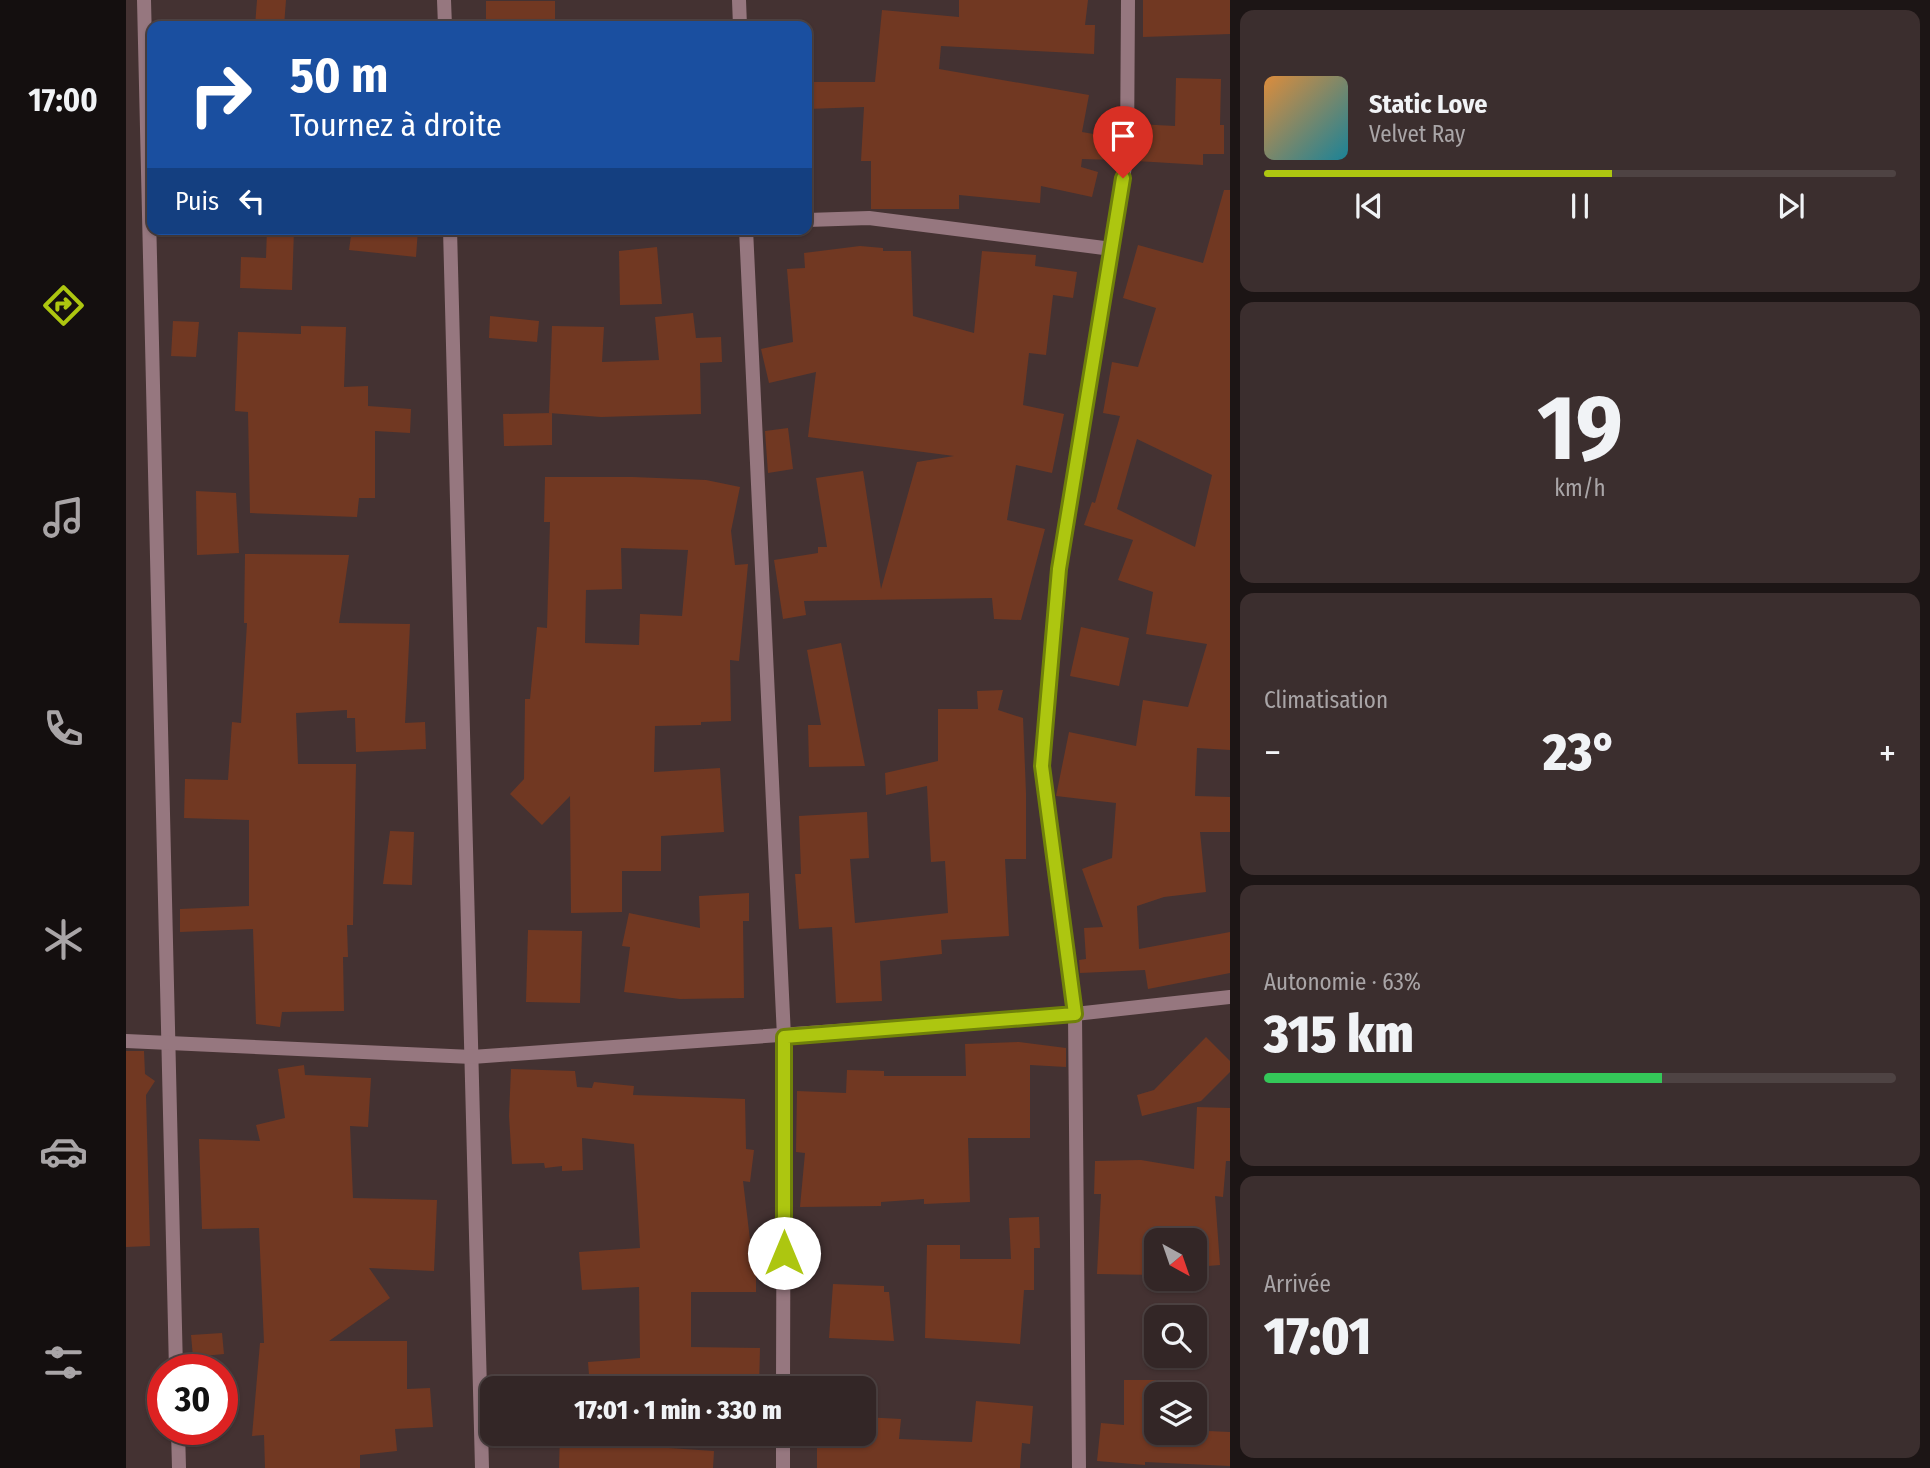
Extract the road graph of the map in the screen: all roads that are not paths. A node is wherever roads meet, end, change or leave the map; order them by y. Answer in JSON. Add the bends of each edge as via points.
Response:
{"nodes":[{"id":1,"x":144,"y":0,"type":"edge"},
{"id":2,"x":444,"y":0,"type":"edge"},
{"id":3,"x":739,"y":0,"type":"edge"},
{"id":4,"x":1128,"y":0,"type":"edge"},
{"id":5,"x":445,"y":21,"type":"edge"},
{"id":6,"x":740,"y":21,"type":"edge"},
{"id":7,"x":147,"y":125,"type":"edge"},
{"id":8,"x":812,"y":220,"type":"edge"},
{"id":9,"x":150,"y":235,"type":"edge"},
{"id":10,"x":450,"y":235,"type":"edge"},
{"id":11,"x":746,"y":235,"type":"edge"},
{"id":12,"x":1112,"y":250,"type":"junction"},
{"id":13,"x":1230,"y":997,"type":"edge"},
{"id":14,"x":1075,"y":1014,"type":"junction"},
{"id":15,"x":784,"y":1037,"type":"junction"},
{"id":16,"x":126,"y":1041,"type":"edge"},
{"id":17,"x":169,"y":1045,"type":"junction"},
{"id":18,"x":472,"y":1057,"type":"junction"},
{"id":19,"x":176,"y":1354,"type":"edge"},
{"id":20,"x":783,"y":1376,"type":"edge"},
{"id":21,"x":178,"y":1445,"type":"edge"},
{"id":22,"x":783,"y":1446,"type":"edge"},
{"id":23,"x":179,"y":1468,"type":"edge"},
{"id":24,"x":482,"y":1468,"type":"edge"},
{"id":25,"x":783,"y":1468,"type":"edge"},
{"id":26,"x":1079,"y":1468,"type":"edge"}],
"edges":[{"from":1,"to":7,"type":"street"},
{"from":2,"to":5,"type":"street"},
{"from":3,"to":6,"type":"street"},
{"from":4,"to":12,"type":"street","via":[[1127,154]]},
{"from":8,"to":12,"type":"street","via":[[869,218]]},
{"from":9,"to":17,"type":"street"},
{"from":10,"to":18,"type":"street"},
{"from":11,"to":15,"type":"street"},
{"from":12,"to":14,"type":"street","via":[[1059,569],[1042,766]]},
{"from":13,"to":14,"type":"street"},
{"from":14,"to":15,"type":"street"},
{"from":14,"to":26,"type":"street"},
{"from":15,"to":18,"type":"street"},
{"from":15,"to":20,"type":"street"},
{"from":16,"to":17,"type":"street"},
{"from":17,"to":18,"type":"street"},
{"from":17,"to":19,"type":"street"},
{"from":18,"to":24,"type":"street"},
{"from":21,"to":23,"type":"street"},
{"from":22,"to":25,"type":"street"}]}
